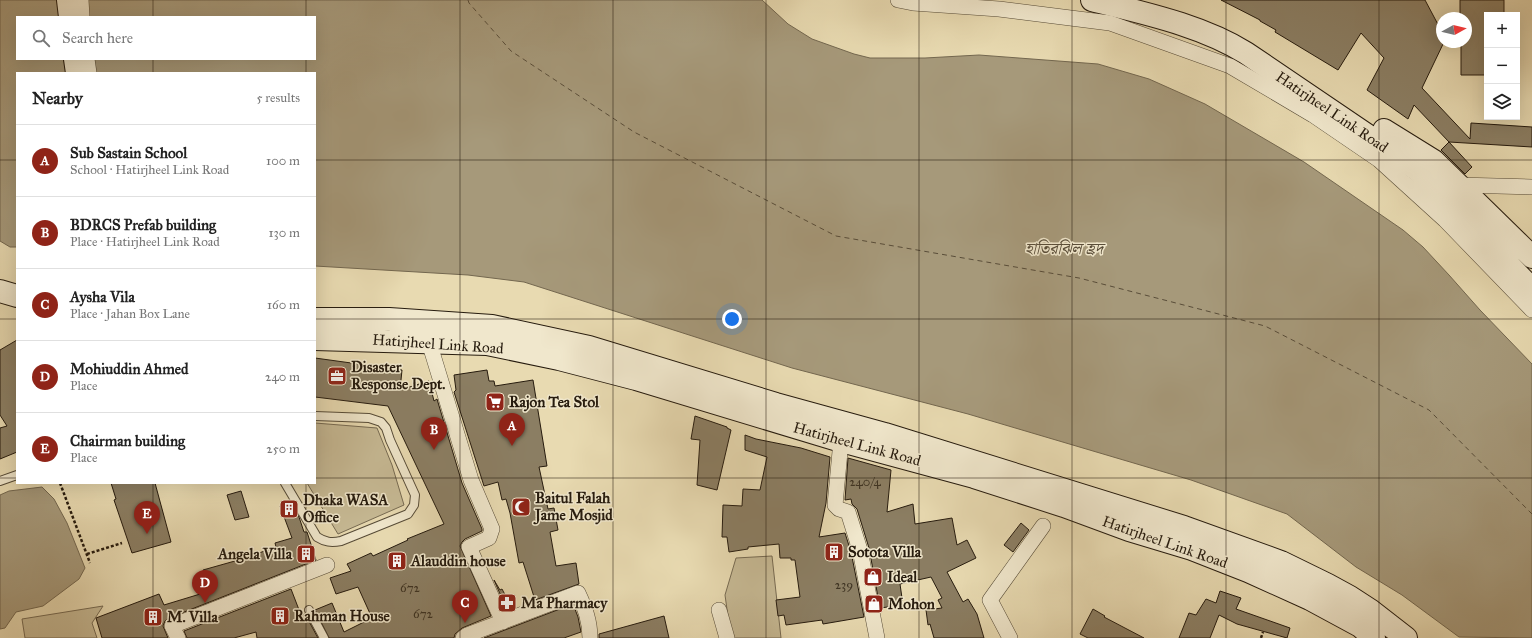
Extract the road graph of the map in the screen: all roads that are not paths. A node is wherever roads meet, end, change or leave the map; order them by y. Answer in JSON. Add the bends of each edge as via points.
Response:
{"nodes":[{"id":1,"x":68,"y":0,"type":"edge"},
{"id":2,"x":81,"y":0,"type":"edge"},
{"id":3,"x":898,"y":0,"type":"edge"},
{"id":4,"x":1092,"y":0,"type":"edge"},
{"id":5,"x":1135,"y":0,"type":"edge"},
{"id":6,"x":70,"y":16,"type":"edge"},
{"id":7,"x":82,"y":16,"type":"edge"},
{"id":8,"x":76,"y":60,"type":"edge"},
{"id":9,"x":87,"y":60,"type":"edge"},
{"id":10,"x":77,"y":72,"type":"edge"},
{"id":11,"x":89,"y":72,"type":"edge"},
{"id":12,"x":1458,"y":185,"type":"junction"},
{"id":13,"x":1532,"y":187,"type":"edge"},
{"id":14,"x":1532,"y":257,"type":"edge"},
{"id":15,"x":1532,"y":289,"type":"edge"},
{"id":16,"x":0,"y":291,"type":"edge"},
{"id":17,"x":16,"y":296,"type":"edge"},
{"id":18,"x":1532,"y":310,"type":"edge"},
{"id":19,"x":316,"y":319,"type":"edge"},
{"id":20,"x":316,"y":326,"type":"edge"},
{"id":21,"x":316,"y":339,"type":"edge"},
{"id":22,"x":429,"y":342,"type":"junction"},
{"id":23,"x":316,"y":416,"type":"edge"},
{"id":24,"x":841,"y":441,"type":"junction"},
{"id":25,"x":16,"y":476,"type":"edge"},
{"id":26,"x":0,"y":481,"type":"edge"},
{"id":27,"x":286,"y":484,"type":"edge"},
{"id":28,"x":1043,"y":526,"type":"dead end"},
{"id":29,"x":327,"y":565,"type":"dead end"},
{"id":30,"x":309,"y":610,"type":"dead end"},
{"id":31,"x":719,"y":610,"type":"dead end"},
{"id":32,"x":503,"y":622,"type":"junction"},
{"id":33,"x":178,"y":638,"type":"edge"},
{"id":34,"x":324,"y":638,"type":"edge"},
{"id":35,"x":463,"y":638,"type":"edge"},
{"id":36,"x":590,"y":638,"type":"edge"},
{"id":37,"x":727,"y":638,"type":"edge"},
{"id":38,"x":877,"y":638,"type":"edge"},
{"id":39,"x":1010,"y":638,"type":"edge"},
{"id":40,"x":1374,"y":638,"type":"edge"},
{"id":41,"x":1406,"y":638,"type":"edge"}],
"edges":[{"from":1,"to":6,"type":"main road"},
{"from":2,"to":7,"type":"street"},
{"from":3,"to":18,"type":"street","via":[[1110,23],[1230,66],[1313,115],[1379,160],[1446,220]]},
{"from":4,"to":15,"type":"main road","name":"Hatirjheel Link Road","via":[[1160,17],[1232,44],[1246,53],[1416,169]]},
{"from":5,"to":12,"type":"main road","name":"Hatirjheel Link Road","via":[[1198,20],[1247,41],[1332,98],[1421,152]]},
{"from":8,"to":10,"type":"main road"},
{"from":9,"to":11,"type":"street"},
{"from":12,"to":13,"type":"street"},
{"from":12,"to":14,"type":"main road","name":"Hatirjheel Link Road"},
{"from":16,"to":17,"type":"main road"},
{"from":19,"to":41,"type":"main road","via":[[388,319],[492,326],[589,346],[1003,470],[1192,530],[1281,562],[1328,585],[1370,610]]},
{"from":20,"to":40,"type":"street","via":[[390,327],[441,332],[528,352],[1003,496],[1186,555],[1248,577],[1322,608]]},
{"from":21,"to":22,"type":"main road","name":"Hatirjheel Link Road"},
{"from":22,"to":24,"type":"main road","name":"Hatirjheel Link Road","via":[[487,344],[559,359],[636,379]]},
{"from":22,"to":32,"type":"street","via":[[471,480],[492,529],[489,538],[469,547]]},
{"from":23,"to":27,"type":"lane","via":[[370,418],[380,422],[386,428],[415,495],[414,506],[408,514],[341,541],[324,542],[317,537]]},
{"from":24,"to":38,"type":"street","via":[[835,505],[848,512],[860,550]]},
{"from":24,"to":40,"type":"main road","name":"Hatirjheel Link Road","via":[[974,477],[1192,549],[1310,599],[1360,626]]},
{"from":25,"to":26,"type":"lane"},
{"from":28,"to":39,"type":"street","via":[[990,600]]},
{"from":29,"to":33,"type":"street","via":[[172,626]]},
{"from":30,"to":34,"type":"lane"},
{"from":31,"to":37,"type":"street"},
{"from":32,"to":35,"type":"street"},
{"from":32,"to":36,"type":"street","via":[[578,593],[586,608]]}]}
